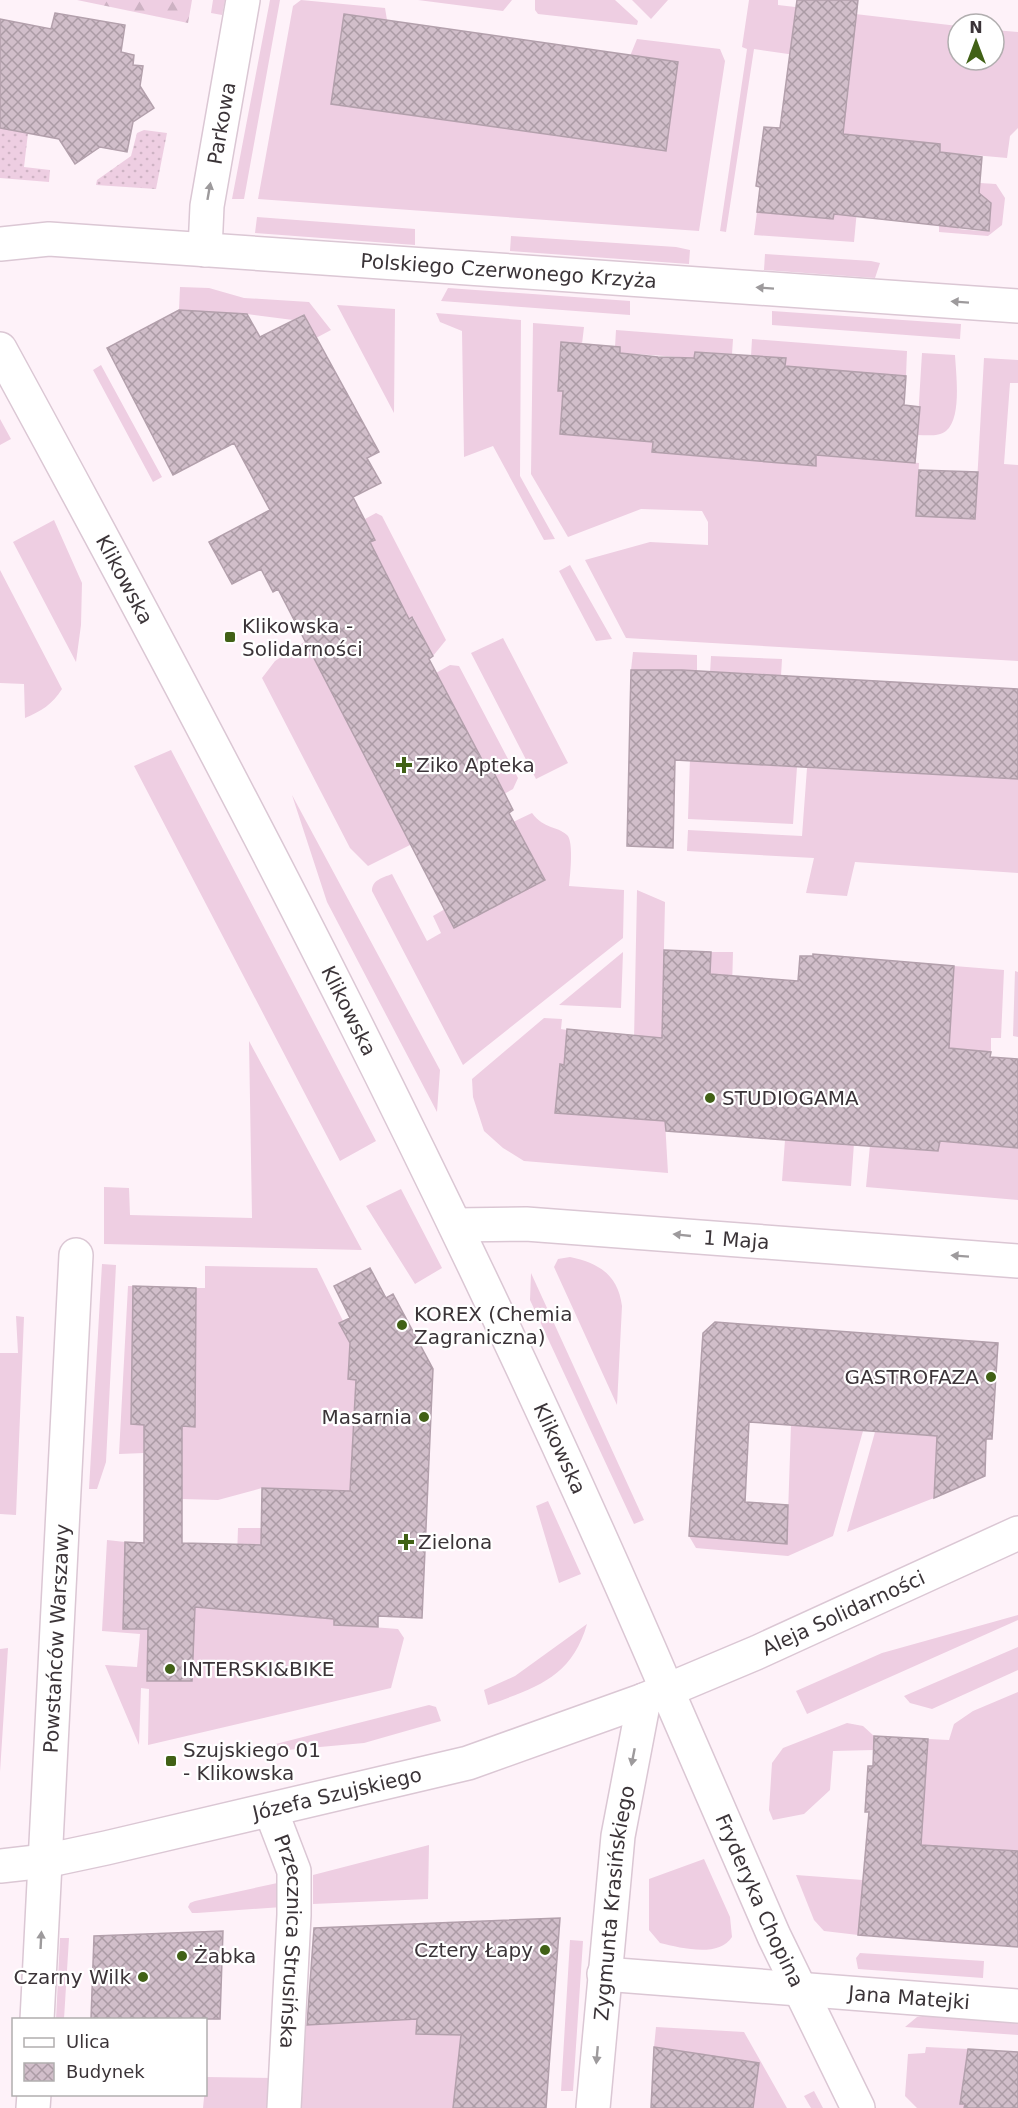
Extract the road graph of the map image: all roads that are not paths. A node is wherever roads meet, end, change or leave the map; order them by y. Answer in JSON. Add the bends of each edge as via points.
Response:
{"nodes":[{"id":1,"x":243,"y":0,"type":"edge"},
{"id":2,"x":0,"y":244,"type":"edge"},
{"id":3,"x":205,"y":250,"type":"junction"},
{"id":4,"x":1018,"y":306,"type":"edge"},
{"id":5,"x":0,"y":349,"type":"edge"},
{"id":6,"x":456,"y":1225,"type":"junction"},
{"id":7,"x":76,"y":1255,"type":"dead end"},
{"id":8,"x":1018,"y":1261,"type":"edge"},
{"id":9,"x":1018,"y":1533,"type":"edge"},
{"id":10,"x":655,"y":1695,"type":"junction"},
{"id":11,"x":271,"y":1811,"type":"junction"},
{"id":12,"x":45,"y":1861,"type":"junction"},
{"id":13,"x":0,"y":1866,"type":"edge"},
{"id":14,"x":604,"y":1974,"type":"junction"},
{"id":15,"x":801,"y":1991,"type":"junction"},
{"id":16,"x":1018,"y":2006,"type":"edge"},
{"id":17,"x":37,"y":2018,"type":"edge"},
{"id":18,"x":284,"y":2108,"type":"edge"},
{"id":19,"x":593,"y":2108,"type":"edge"},
{"id":20,"x":858,"y":2108,"type":"edge"}],
"edges":[{"from":3,"to":1,"type":"street","name":"Parkowa","one_way":true,"via":[[207,206]]},
{"from":2,"to":3,"type":"street","name":"Polskiego Czerwonego Krzyża","via":[[49,239]]},
{"from":4,"to":3,"type":"street","name":"Polskiego Czerwonego Krzyża","one_way":true},
{"from":5,"to":6,"type":"street","name":"Klikowska","via":[[178,677]]},
{"from":8,"to":6,"type":"street","name":"1 Maja","one_way":true,"via":[[526,1224]]},
{"from":6,"to":10,"type":"street","name":"Klikowska","via":[[519,1358]]},
{"from":7,"to":12,"type":"street","name":"Powstańców Warszawy"},
{"from":9,"to":10,"type":"street","name":"Aleja Solidarności"},
{"from":10,"to":11,"type":"street","name":"Józefa Szujskiego","via":[[468,1763]]},
{"from":10,"to":14,"type":"street","name":"Zygmunta Krasińskiego","one_way":true,"via":[[618,1836]]},
{"from":10,"to":15,"type":"street","name":"Fryderyka Chopina"},
{"from":11,"to":12,"type":"street","name":"Józefa Szujskiego"},
{"from":11,"to":18,"type":"street","name":"Przecznica Strusińska","via":[[294,1871]]},
{"from":12,"to":13,"type":"street","name":"Józefa Szujskiego"},
{"from":17,"to":12,"type":"street","name":"Powstańców Warszawy","one_way":true},
{"from":14,"to":15,"type":"street","name":"Jana Matejki"},
{"from":14,"to":19,"type":"street","name":"Zygmunta Krasińskiego","one_way":true},
{"from":15,"to":16,"type":"street","name":"Jana Matejki"},
{"from":15,"to":20,"type":"street","name":"Fryderyka Chopina"}]}
